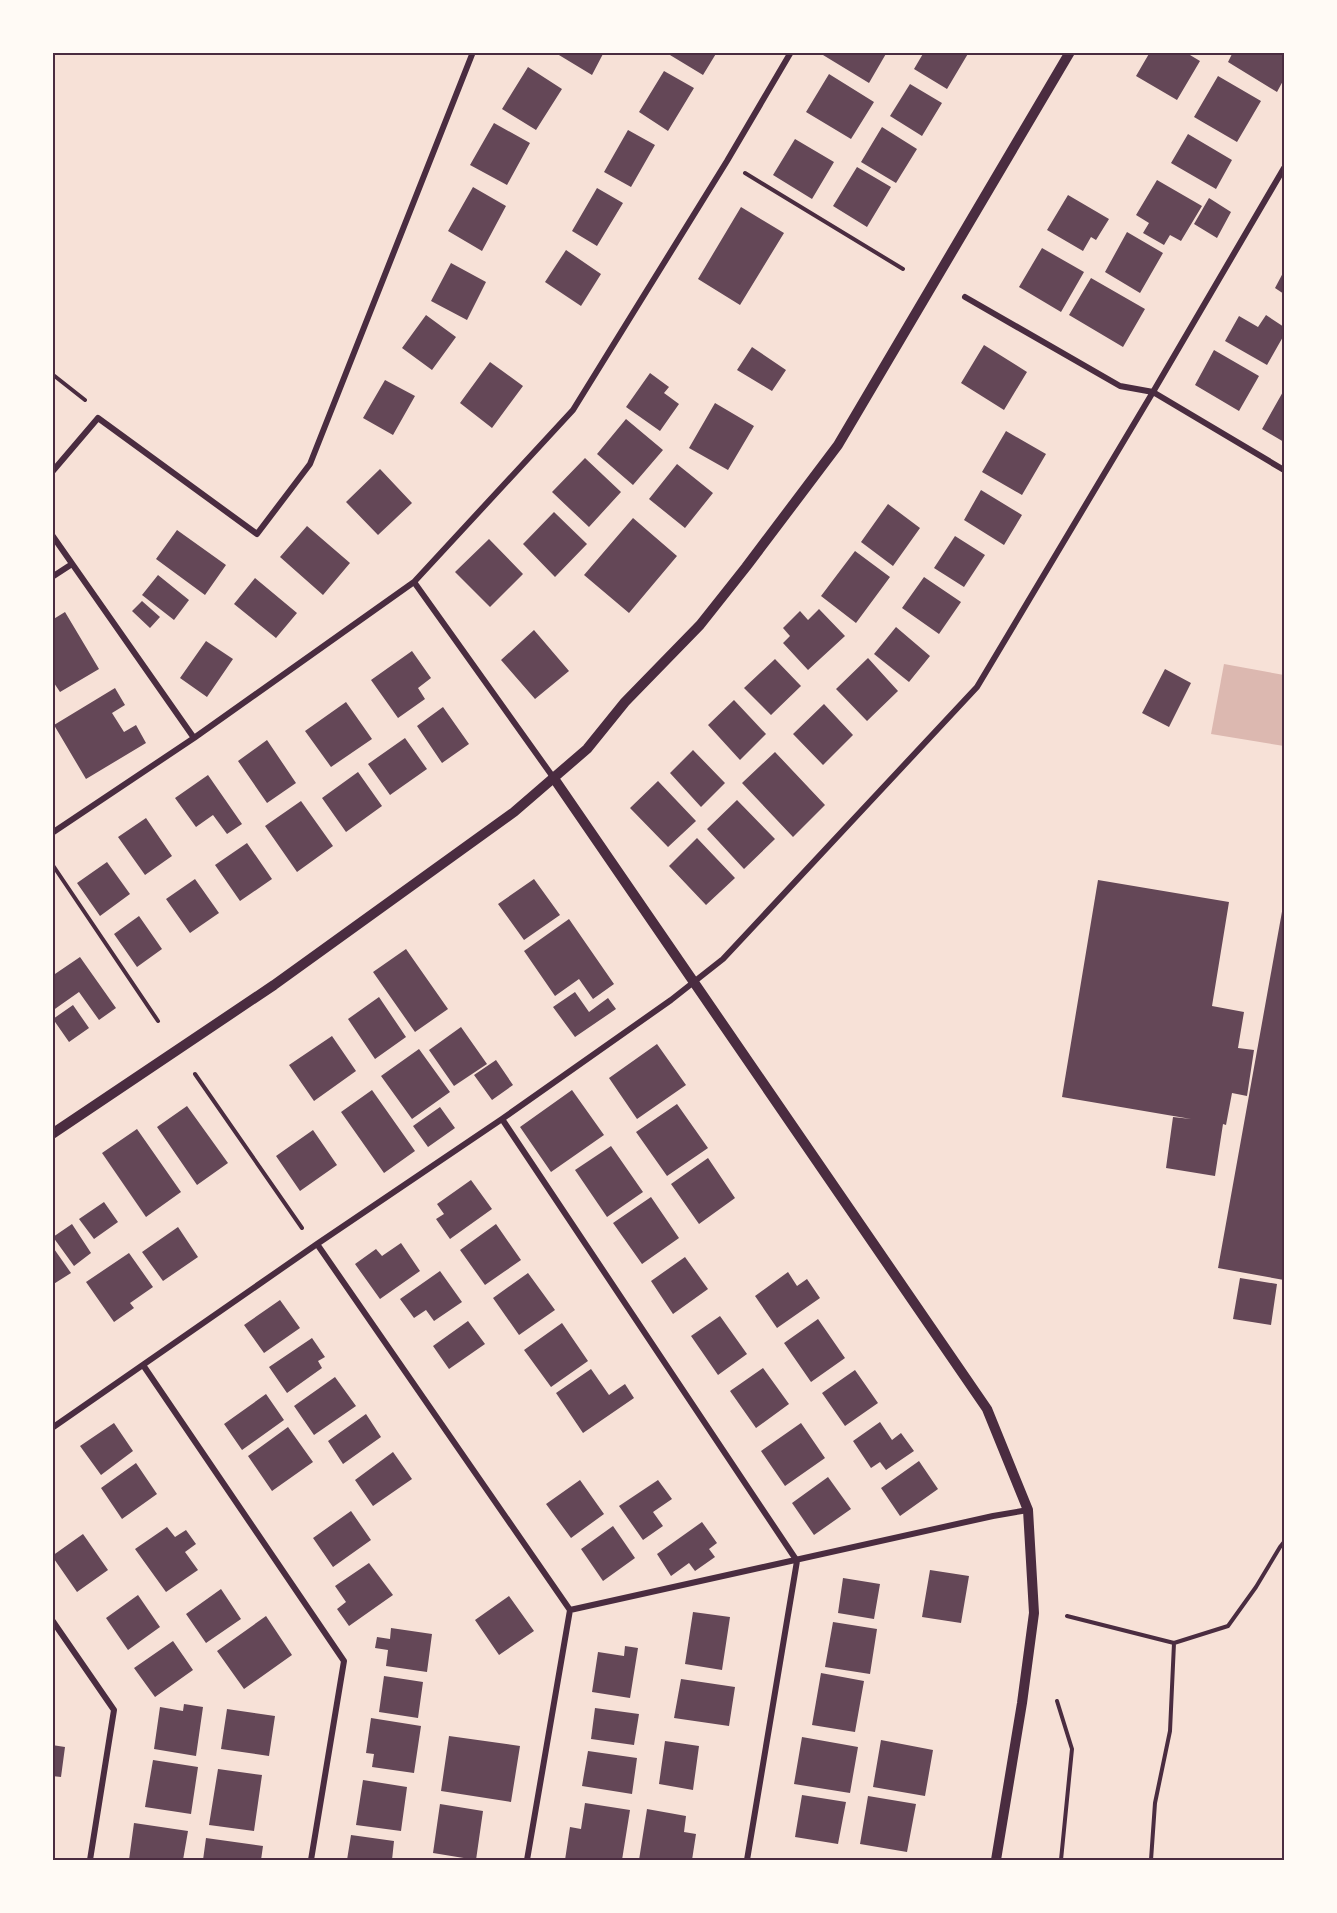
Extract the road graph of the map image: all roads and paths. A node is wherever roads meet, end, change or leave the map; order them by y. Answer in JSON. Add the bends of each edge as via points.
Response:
{"nodes":[{"id":1,"x":473,"y":52,"type":"edge"},
{"id":2,"x":790,"y":52,"type":"edge"},
{"id":3,"x":1070,"y":52,"type":"edge"},
{"id":4,"x":727,"y":161,"type":"junction"},
{"id":5,"x":1284,"y":168,"type":"edge"},
{"id":6,"x":903,"y":269,"type":"dead end"},
{"id":7,"x":965,"y":297,"type":"dead end"},
{"id":8,"x":52,"y":374,"type":"edge"},
{"id":9,"x":1153,"y":392,"type":"junction"},
{"id":10,"x":98,"y":418,"type":"junction"},
{"id":11,"x":1284,"y":470,"type":"edge"},
{"id":12,"x":52,"y":472,"type":"edge"},
{"id":13,"x":52,"y":535,"type":"edge"},
{"id":14,"x":72,"y":564,"type":"junction"},
{"id":15,"x":52,"y":577,"type":"edge"},
{"id":16,"x":414,"y":582,"type":"junction"},
{"id":17,"x":194,"y":738,"type":"junction"},
{"id":18,"x":553,"y":777,"type":"junction"},
{"id":19,"x":52,"y":833,"type":"edge"},
{"id":20,"x":52,"y":864,"type":"edge"},
{"id":21,"x":693,"y":982,"type":"junction"},
{"id":22,"x":158,"y":1021,"type":"dead end"},
{"id":23,"x":195,"y":1074,"type":"dead end"},
{"id":24,"x":502,"y":1119,"type":"junction"},
{"id":25,"x":52,"y":1134,"type":"edge"},
{"id":26,"x":317,"y":1244,"type":"junction"},
{"id":27,"x":143,"y":1365,"type":"junction"},
{"id":28,"x":52,"y":1428,"type":"edge"},
{"id":29,"x":1028,"y":1510,"type":"junction"},
{"id":30,"x":1284,"y":1542,"type":"edge"},
{"id":31,"x":797,"y":1561,"type":"junction"},
{"id":32,"x":570,"y":1610,"type":"junction"},
{"id":33,"x":1067,"y":1616,"type":"dead end"},
{"id":34,"x":52,"y":1620,"type":"edge"},
{"id":35,"x":1174,"y":1643,"type":"junction"},
{"id":36,"x":1057,"y":1701,"type":"dead end"},
{"id":37,"x":90,"y":1860,"type":"edge"},
{"id":38,"x":311,"y":1860,"type":"edge"},
{"id":39,"x":527,"y":1860,"type":"edge"},
{"id":40,"x":747,"y":1860,"type":"edge"},
{"id":41,"x":996,"y":1860,"type":"edge"},
{"id":42,"x":1061,"y":1860,"type":"edge"},
{"id":43,"x":1151,"y":1860,"type":"edge"}],
"edges":[{"from":1,"to":10,"type":"street","via":[[310,464],[257,534]]},
{"from":2,"to":4,"type":"street"},
{"from":3,"to":18,"type":"street","via":[[838,445],[700,625],[625,702],[587,748]]},
{"from":4,"to":6,"type":"path"},
{"from":4,"to":16,"type":"street","via":[[573,410]]},
{"from":5,"to":9,"type":"street"},
{"from":7,"to":9,"type":"street","via":[[1120,386]]},
{"from":8,"to":10,"type":"path","via":[[83,396]]},
{"from":9,"to":11,"type":"street"},
{"from":9,"to":21,"type":"street","via":[[977,687],[723,959]]},
{"from":10,"to":12,"type":"street"},
{"from":13,"to":14,"type":"street"},
{"from":14,"to":15,"type":"street"},
{"from":14,"to":17,"type":"street"},
{"from":16,"to":17,"type":"street"},
{"from":16,"to":18,"type":"street"},
{"from":17,"to":19,"type":"street"},
{"from":18,"to":21,"type":"street"},
{"from":18,"to":25,"type":"street","via":[[514,812],[274,985]]},
{"from":20,"to":22,"type":"path"},
{"from":21,"to":24,"type":"street"},
{"from":21,"to":29,"type":"street","via":[[987,1409]]},
{"from":23,"to":26,"type":"path"},
{"from":24,"to":26,"type":"street"},
{"from":24,"to":31,"type":"street"},
{"from":26,"to":27,"type":"street"},
{"from":26,"to":32,"type":"street"},
{"from":27,"to":28,"type":"street"},
{"from":27,"to":38,"type":"street","via":[[344,1662]]},
{"from":29,"to":31,"type":"street"},
{"from":29,"to":41,"type":"street","via":[[1035,1613]]},
{"from":30,"to":35,"type":"path","via":[[1228,1626]]},
{"from":31,"to":32,"type":"street"},
{"from":31,"to":40,"type":"street"},
{"from":32,"to":39,"type":"street"},
{"from":33,"to":35,"type":"path"},
{"from":34,"to":37,"type":"street","via":[[114,1710]]},
{"from":35,"to":43,"type":"path","via":[[1170,1731],[1155,1803]]},
{"from":36,"to":42,"type":"path","via":[[1072,1749]]}]}
